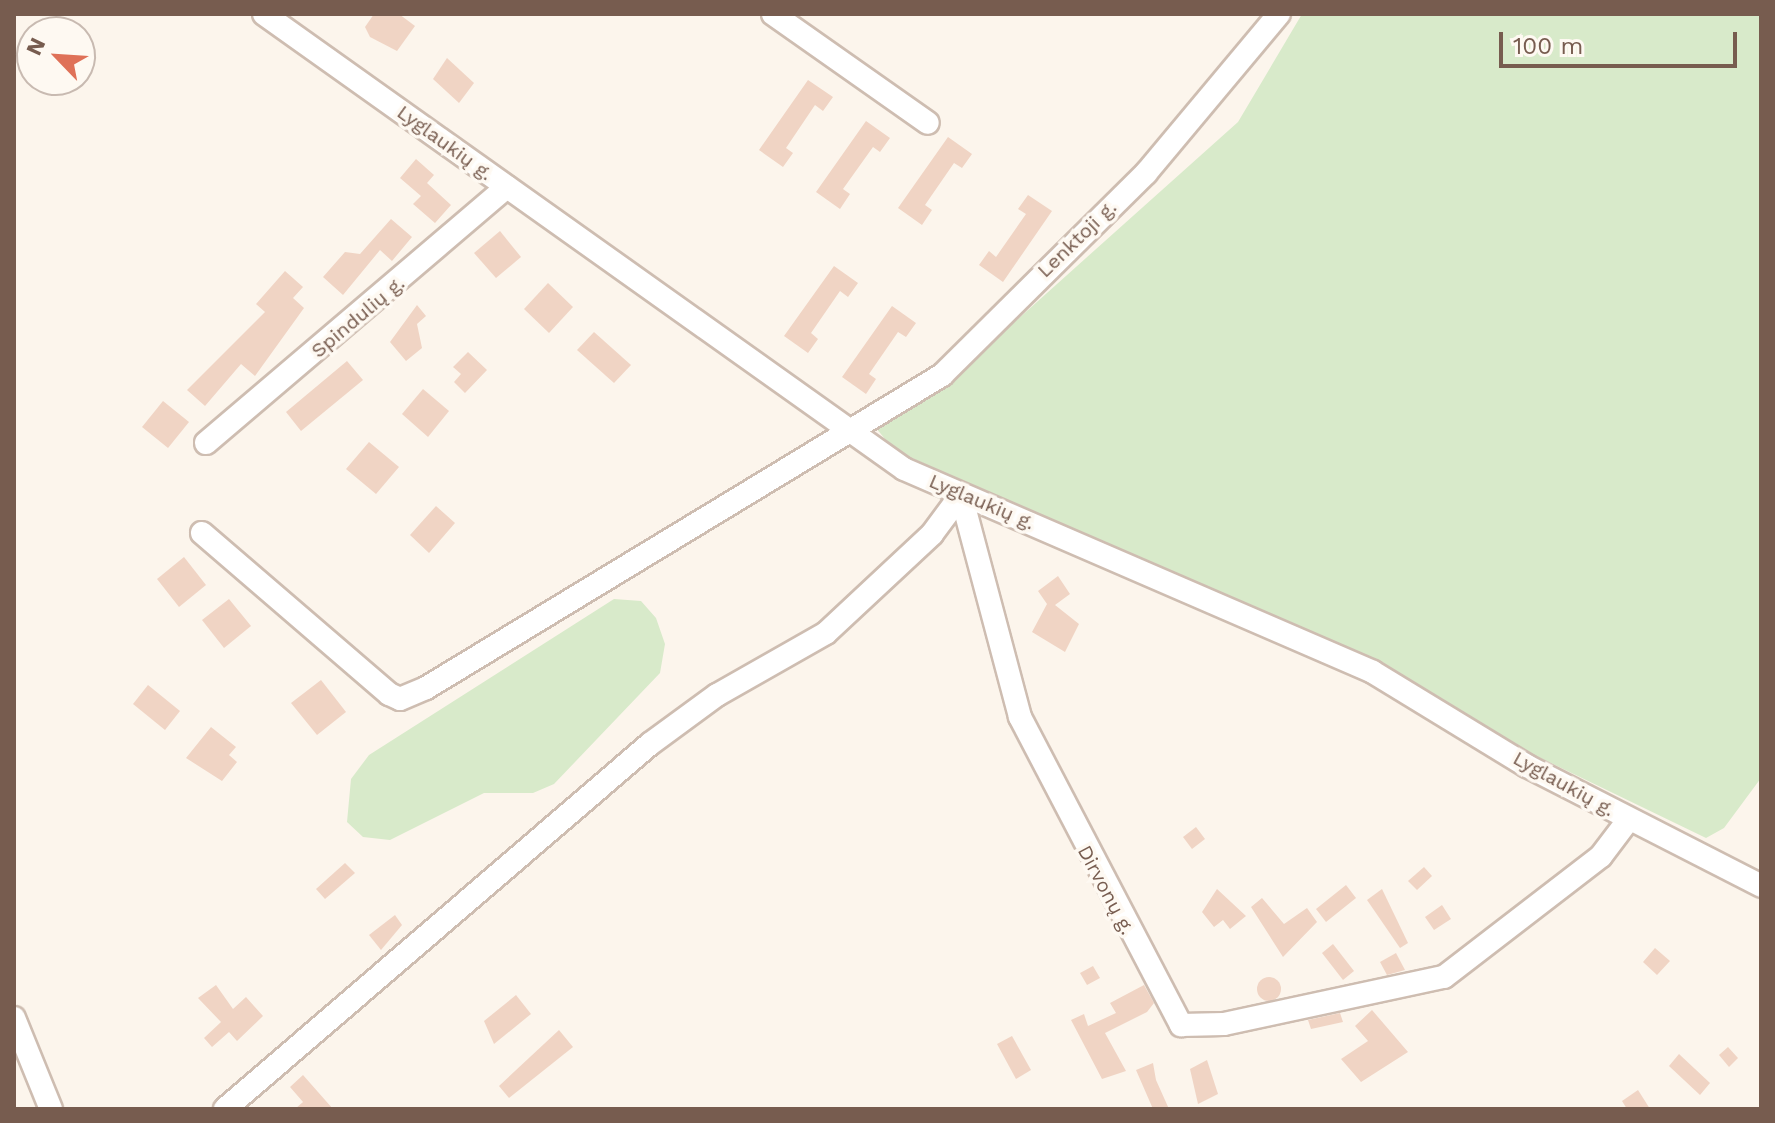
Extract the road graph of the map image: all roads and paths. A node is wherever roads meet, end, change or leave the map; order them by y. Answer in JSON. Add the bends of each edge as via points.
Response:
{"nodes":[{"id":1,"x":264,"y":14,"type":"edge"},
{"id":2,"x":773,"y":14,"type":"edge"},
{"id":3,"x":1279,"y":14,"type":"edge"},
{"id":4,"x":928,"y":123,"type":"dead end"},
{"id":5,"x":507,"y":187,"type":"junction"},
{"id":6,"x":846,"y":432,"type":"junction"},
{"id":7,"x":206,"y":443,"type":"dead end"},
{"id":8,"x":961,"y":495,"type":"junction"},
{"id":9,"x":202,"y":533,"type":"dead end"},
{"id":10,"x":1629,"y":819,"type":"junction"},
{"id":11,"x":1761,"y":886,"type":"edge"},
{"id":12,"x":14,"y":1018,"type":"edge"},
{"id":13,"x":51,"y":1109,"type":"edge"},
{"id":14,"x":225,"y":1109,"type":"edge"}],
"edges":[{"from":1,"to":5,"type":"street","name":"Lyglaukių g."},
{"from":2,"to":4,"type":"street"},
{"from":3,"to":6,"type":"street","name":"Lenktoji g.","via":[[1146,173],[942,375]]},
{"from":5,"to":6,"type":"street","name":"Lyglaukių g."},
{"from":5,"to":7,"type":"street","name":"Spindulių g."},
{"from":6,"to":8,"type":"street","name":"Lyglaukių g."},
{"from":6,"to":9,"type":"street","name":"Lenktoji g.","via":[[400,699]]},
{"from":8,"to":10,"type":"street","name":"Lyglaukių g.","via":[[1373,672]]},
{"from":8,"to":10,"type":"street","name":"Dirvonų g.","via":[[1020,717],[1174,1019],[1193,1028],[1224,1024],[1444,977],[1601,856]]},
{"from":8,"to":14,"type":"street","via":[[932,534],[826,633],[717,695],[650,744]]},
{"from":10,"to":11,"type":"street","name":"Lyglaukių g."},
{"from":12,"to":13,"type":"street"}]}
